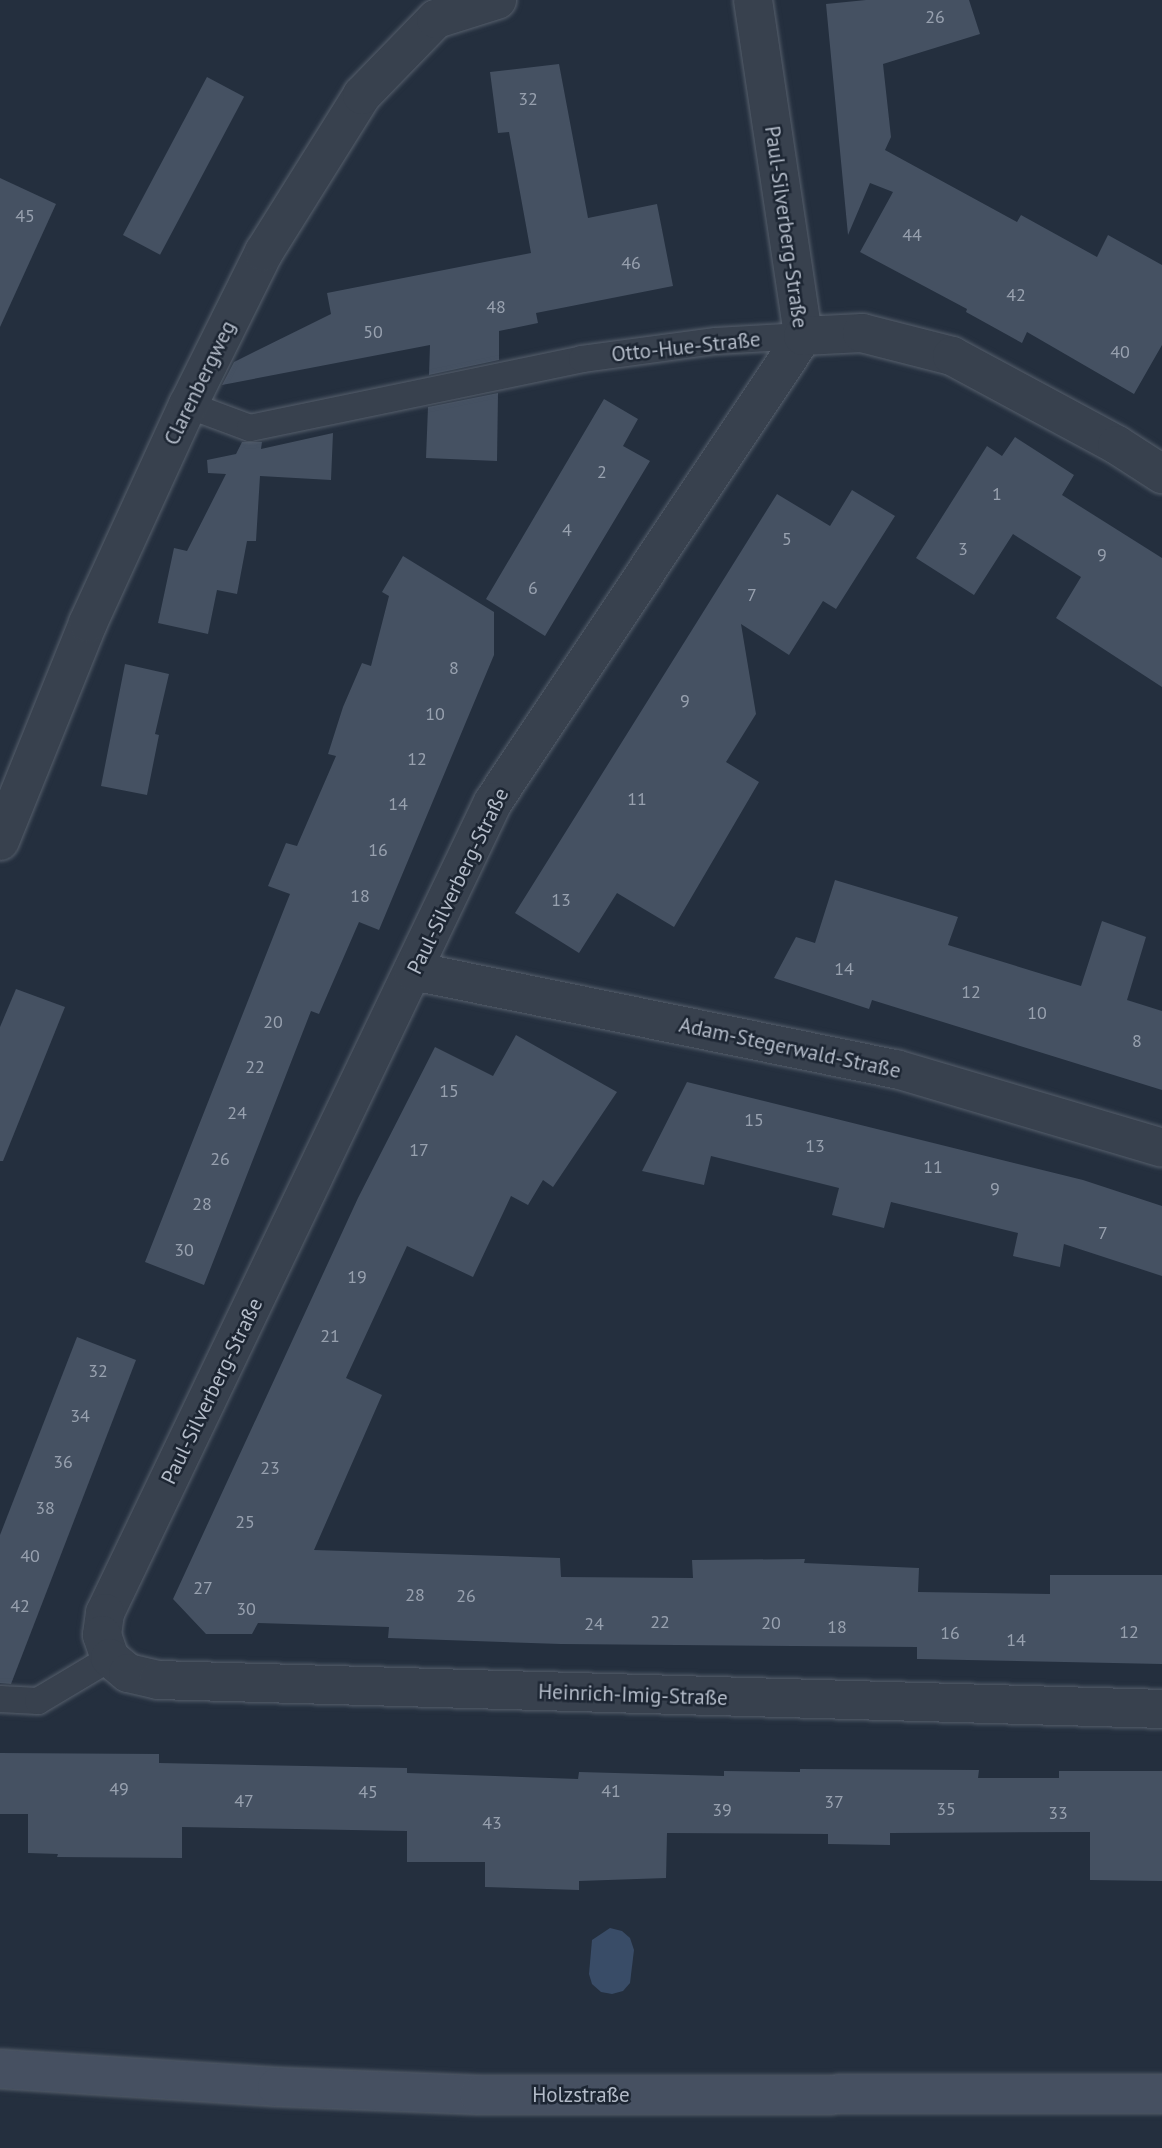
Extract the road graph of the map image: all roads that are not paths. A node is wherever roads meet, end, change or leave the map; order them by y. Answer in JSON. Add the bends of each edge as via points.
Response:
{"nodes":[{"id":1,"x":497,"y":0,"type":"edge"},
{"id":2,"x":753,"y":0,"type":"edge"},
{"id":3,"x":803,"y":336,"type":"junction"},
{"id":4,"x":188,"y":405,"type":"junction"},
{"id":5,"x":1162,"y":474,"type":"edge"},
{"id":6,"x":0,"y":841,"type":"edge"},
{"id":7,"x":413,"y":971,"type":"junction"},
{"id":8,"x":1162,"y":1149,"type":"edge"},
{"id":9,"x":110,"y":1658,"type":"junction"},
{"id":10,"x":0,"y":1699,"type":"edge"},
{"id":11,"x":1162,"y":1709,"type":"edge"},
{"id":12,"x":0,"y":2069,"type":"edge"},
{"id":13,"x":1162,"y":2094,"type":"edge"}],
"edges":[{"from":1,"to":4,"type":"street","name":"Clarenbergweg","via":[[436,19],[362,95],[264,252]]},
{"from":2,"to":3,"type":"street","name":"Paul-Silverberg-Straße"},
{"from":3,"to":4,"type":"lane","name":"Otto-Hue-Straße","via":[[716,341],[582,359],[250,428]]},
{"from":3,"to":5,"type":"street","name":"Otto-Hue-Straße","via":[[862,333],[952,356]]},
{"from":3,"to":7,"type":"street","name":"Paul-Silverberg-Straße","via":[[493,802]]},
{"from":4,"to":6,"type":"street","name":"Clarenbergweg","via":[[88,623]]},
{"from":7,"to":8,"type":"street","name":"Adam-Stegerwald-Straße","via":[[896,1069]]},
{"from":7,"to":9,"type":"street","name":"Paul-Silverberg-Straße","via":[[105,1613],[102,1635]]},
{"from":9,"to":10,"type":"lane","via":[[38,1701]]},
{"from":9,"to":11,"type":"street","name":"Heinrich-Imig-Straße","via":[[128,1673],[158,1680]]},
{"from":12,"to":13,"type":"main road","name":"Holzstraße","via":[[479,2095]]}]}
